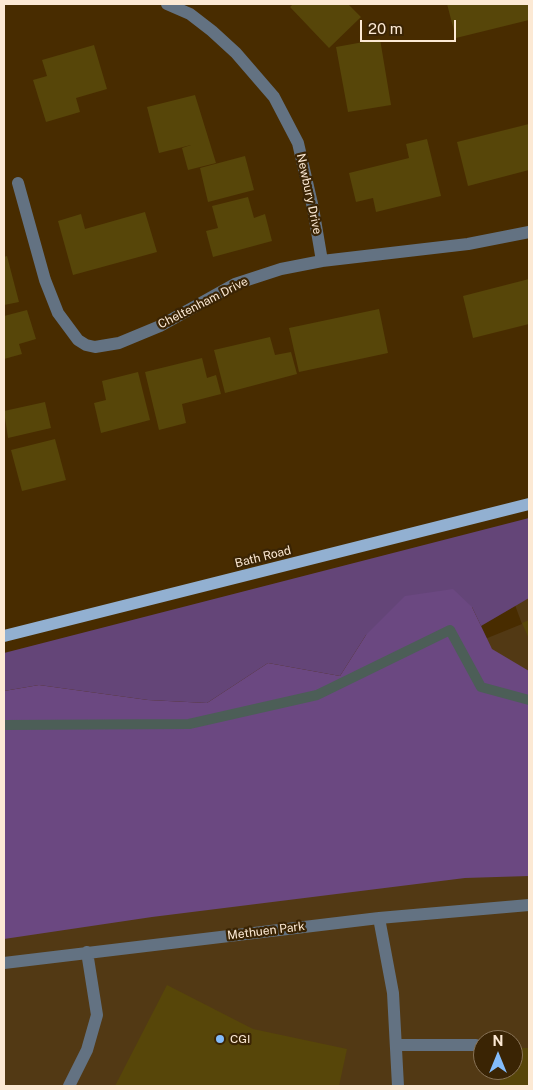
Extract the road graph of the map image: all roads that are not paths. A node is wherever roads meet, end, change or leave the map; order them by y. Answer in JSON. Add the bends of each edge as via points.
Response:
{"nodes":[{"id":1,"x":167,"y":4,"type":"edge"},
{"id":2,"x":18,"y":183,"type":"dead end"},
{"id":3,"x":529,"y":232,"type":"edge"},
{"id":4,"x":322,"y":261,"type":"junction"},
{"id":5,"x":529,"y":504,"type":"edge"},
{"id":6,"x":4,"y":636,"type":"edge"},
{"id":7,"x":529,"y":906,"type":"edge"},
{"id":8,"x":379,"y":918,"type":"junction"},
{"id":9,"x":87,"y":952,"type":"junction"},
{"id":10,"x":4,"y":963,"type":"edge"},
{"id":11,"x":396,"y":1045,"type":"junction"},
{"id":12,"x":473,"y":1045,"type":"edge"},
{"id":13,"x":69,"y":1086,"type":"edge"},
{"id":14,"x":398,"y":1086,"type":"edge"}],
"edges":[{"from":1,"to":4,"type":"street","name":"Newbury Drive","via":[[190,14],[212,31],[274,97],[298,143],[312,199]]},
{"from":2,"to":4,"type":"street","name":"Cheltenham Drive","via":[[45,280],[58,313],[72,334],[86,345],[95,347],[119,342],[160,326],[235,284],[281,269]]},
{"from":3,"to":4,"type":"street","name":"Cheltenham Drive","via":[[468,244]]},
{"from":5,"to":6,"type":"main road","name":"Bath Road"},
{"from":7,"to":8,"type":"street","name":"Methuen Park"},
{"from":8,"to":9,"type":"street","name":"Methuen Park"},
{"from":8,"to":11,"type":"street","via":[[393,992]]},
{"from":9,"to":10,"type":"street","name":"Methuen Park"},
{"from":9,"to":13,"type":"street","via":[[97,1015],[88,1050]]},
{"from":11,"to":12,"type":"street"},
{"from":11,"to":14,"type":"street"}]}
